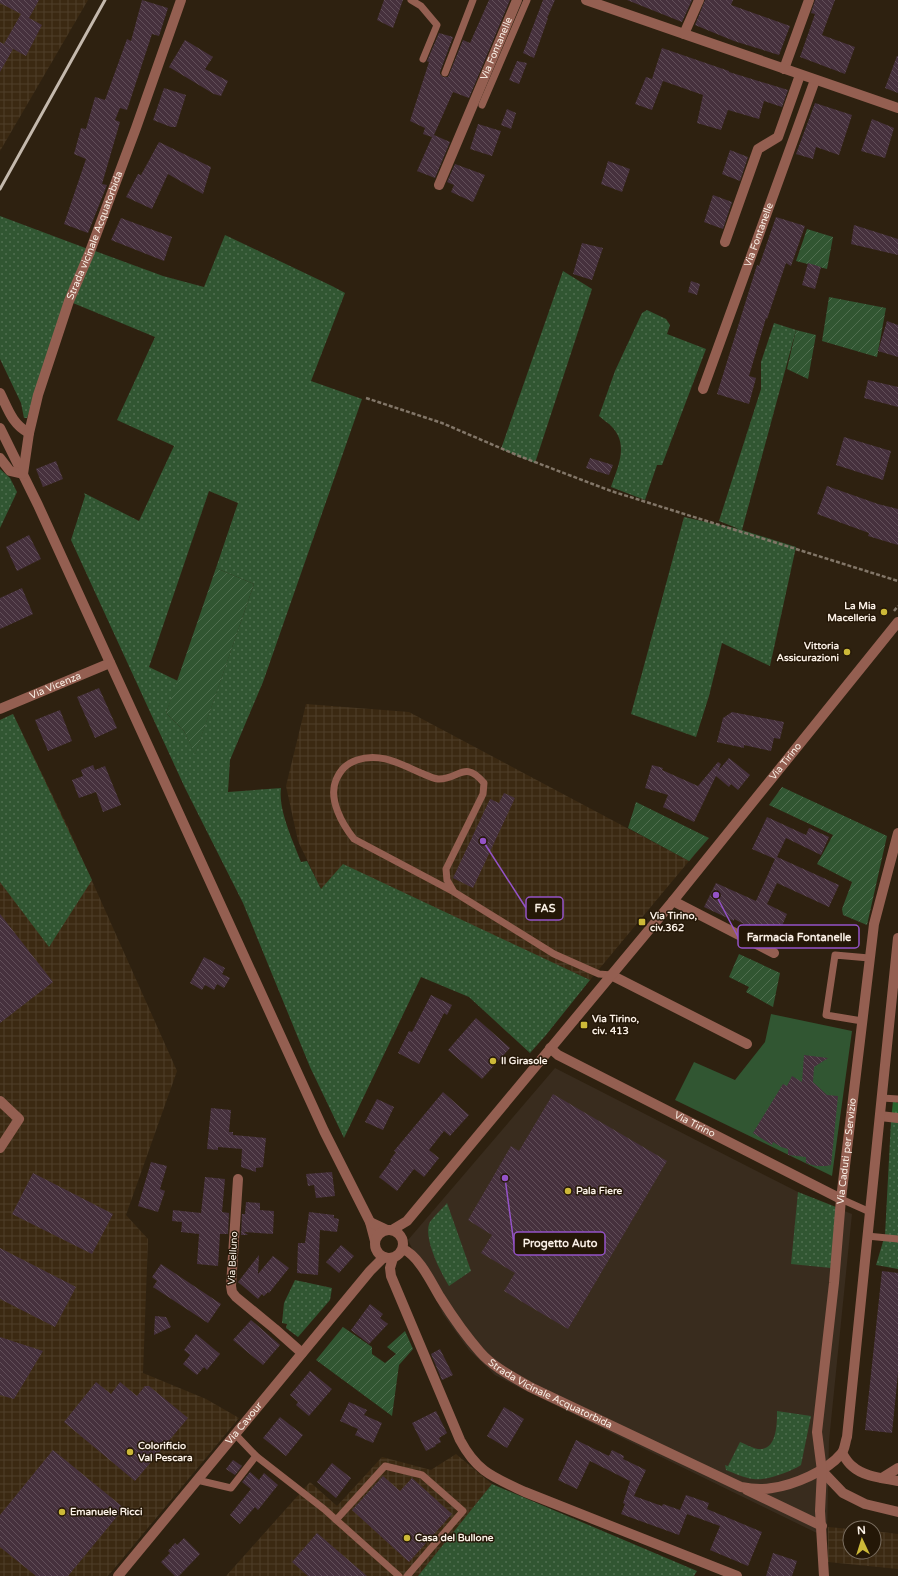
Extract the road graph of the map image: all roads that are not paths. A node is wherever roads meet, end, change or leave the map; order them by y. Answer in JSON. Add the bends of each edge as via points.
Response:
{"nodes":[{"id":1,"x":182,"y":0,"type":"edge"},
{"id":2,"x":411,"y":0,"type":"edge"},
{"id":3,"x":473,"y":0,"type":"edge"},
{"id":4,"x":517,"y":0,"type":"edge"},
{"id":5,"x":527,"y":0,"type":"edge"},
{"id":6,"x":586,"y":0,"type":"edge"},
{"id":7,"x":699,"y":0,"type":"edge"},
{"id":8,"x":809,"y":0,"type":"edge"},
{"id":9,"x":609,"y":4,"type":"edge"},
{"id":10,"x":684,"y":34,"type":"junction"},
{"id":11,"x":423,"y":59,"type":"dead end"},
{"id":12,"x":784,"y":69,"type":"junction"},
{"id":13,"x":445,"y":73,"type":"dead end"},
{"id":14,"x":800,"y":75,"type":"junction"},
{"id":15,"x":815,"y":80,"type":"junction"},
{"id":16,"x":482,"y":105,"type":"dead end"},
{"id":17,"x":898,"y":108,"type":"edge"},
{"id":18,"x":439,"y":185,"type":"dead end"},
{"id":19,"x":725,"y":242,"type":"dead end"},
{"id":20,"x":704,"y":390,"type":"dead end"},
{"id":21,"x":0,"y":392,"type":"edge"},
{"id":22,"x":0,"y":428,"type":"edge"},
{"id":23,"x":29,"y":433,"type":"junction"},
{"id":24,"x":0,"y":458,"type":"edge"},
{"id":25,"x":23,"y":474,"type":"junction"},
{"id":26,"x":898,"y":622,"type":"edge"},
{"id":27,"x":110,"y":663,"type":"junction"},
{"id":28,"x":0,"y":709,"type":"edge"},
{"id":29,"x":898,"y":833,"type":"edge"},
{"id":30,"x":454,"y":892,"type":"junction"},
{"id":31,"x":673,"y":901,"type":"junction"},
{"id":32,"x":898,"y":938,"type":"edge"},
{"id":33,"x":774,"y":953,"type":"dead end"},
{"id":34,"x":869,"y":958,"type":"junction"},
{"id":35,"x":611,"y":975,"type":"junction"},
{"id":36,"x":862,"y":1021,"type":"junction"},
{"id":37,"x":748,"y":1044,"type":"dead end"},
{"id":38,"x":550,"y":1048,"type":"junction"},
{"id":39,"x":882,"y":1098,"type":"junction"},
{"id":40,"x":898,"y":1099,"type":"edge"},
{"id":41,"x":0,"y":1101,"type":"edge"},
{"id":42,"x":880,"y":1116,"type":"junction"},
{"id":43,"x":898,"y":1118,"type":"edge"},
{"id":44,"x":0,"y":1148,"type":"edge"},
{"id":45,"x":238,"y":1179,"type":"dead end"},
{"id":46,"x":841,"y":1199,"type":"junction"},
{"id":47,"x":870,"y":1212,"type":"junction"},
{"id":48,"x":407,"y":1221,"type":"junction"},
{"id":49,"x":370,"y":1222,"type":"junction"},
{"id":50,"x":390,"y":1230,"type":"junction"},
{"id":51,"x":867,"y":1236,"type":"junction"},
{"id":52,"x":402,"y":1237,"type":"junction"},
{"id":53,"x":898,"y":1239,"type":"edge"},
{"id":54,"x":375,"y":1244,"type":"junction"},
{"id":55,"x":403,"y":1249,"type":"junction"},
{"id":56,"x":388,"y":1258,"type":"junction"},
{"id":57,"x":370,"y":1271,"type":"junction"},
{"id":58,"x":302,"y":1353,"type":"junction"},
{"id":59,"x":235,"y":1434,"type":"junction"},
{"id":60,"x":842,"y":1453,"type":"junction"},
{"id":61,"x":256,"y":1456,"type":"junction"},
{"id":62,"x":898,"y":1468,"type":"edge"},
{"id":63,"x":822,"y":1471,"type":"junction"},
{"id":64,"x":882,"y":1478,"type":"junction"},
{"id":65,"x":197,"y":1480,"type":"junction"},
{"id":66,"x":898,"y":1481,"type":"edge"},
{"id":67,"x":741,"y":1488,"type":"junction"},
{"id":68,"x":898,"y":1512,"type":"edge"},
{"id":69,"x":336,"y":1520,"type":"junction"},
{"id":70,"x":822,"y":1530,"type":"junction"},
{"id":71,"x":118,"y":1576,"type":"edge"},
{"id":72,"x":399,"y":1576,"type":"edge"},
{"id":73,"x":407,"y":1576,"type":"edge"},
{"id":74,"x":737,"y":1576,"type":"edge"},
{"id":75,"x":824,"y":1576,"type":"edge"}],
"edges":[{"from":1,"to":23,"type":"street","name":"Strada vicinale Acquatorbida","via":[[89,254],[69,301],[38,395]]},
{"from":2,"to":11,"type":"lane","via":[[421,6],[437,25]]},
{"from":3,"to":13,"type":"lane"},
{"from":4,"to":18,"type":"street","name":"Via Fontanelle"},
{"from":5,"to":16,"type":"lane"},
{"from":6,"to":9,"type":"street"},
{"from":7,"to":10,"type":"street"},
{"from":8,"to":12,"type":"street"},
{"from":9,"to":10,"type":"street"},
{"from":10,"to":12,"type":"street"},
{"from":12,"to":14,"type":"street"},
{"from":14,"to":15,"type":"street"},
{"from":14,"to":19,"type":"street","via":[[778,137],[758,148]]},
{"from":15,"to":17,"type":"street"},
{"from":15,"to":20,"type":"street","name":"Via Fontanelle"},
{"from":21,"to":23,"type":"street","via":[[13,420],[20,429]]},
{"from":22,"to":25,"type":"street"},
{"from":23,"to":25,"type":"street","name":"Strada vicinale Acquatorbida"},
{"from":24,"to":25,"type":"street","via":[[10,471]]},
{"from":25,"to":27,"type":"street"},
{"from":26,"to":31,"type":"street","name":"Via Tirino"},
{"from":27,"to":28,"type":"street","name":"Via Vicenza"},
{"from":27,"to":49,"type":"street","via":[[324,1131]]},
{"from":29,"to":34,"type":"street","name":"Via Caduti per Servizio","via":[[874,924]]},
{"from":30,"to":30,"type":"lane","via":[[354,839],[345,828],[335,799],[334,785],[341,769],[351,762],[373,757],[386,758],[436,779],[445,779],[462,772],[477,774],[484,782],[483,794],[446,869],[447,880]]},
{"from":30,"to":35,"type":"lane","via":[[554,954],[599,974]]},
{"from":31,"to":33,"type":"street"},
{"from":31,"to":35,"type":"street","name":"Via Tirino"},
{"from":32,"to":39,"type":"street"},
{"from":34,"to":36,"type":"street","name":"Via Caduti per Servizio"},
{"from":34,"to":36,"type":"lane","via":[[834,955],[826,1015]]},
{"from":35,"to":37,"type":"street"},
{"from":35,"to":38,"type":"street","name":"Via Tirino"},
{"from":36,"to":46,"type":"street","name":"Via Caduti per Servizio"},
{"from":38,"to":46,"type":"street","name":"Via Tirino","via":[[565,1059]]},
{"from":38,"to":48,"type":"street","name":"Via Tirino"},
{"from":39,"to":40,"type":"lane"},
{"from":39,"to":42,"type":"street"},
{"from":41,"to":44,"type":"street","via":[[19,1119]]},
{"from":42,"to":43,"type":"street"},
{"from":42,"to":47,"type":"street"},
{"from":45,"to":58,"type":"street","name":"Via Belluno","via":[[232,1292]]},
{"from":46,"to":47,"type":"lane"},
{"from":46,"to":63,"type":"street","name":"Via Caduti per Servizio","via":[[817,1432]]},
{"from":47,"to":51,"type":"street"},
{"from":48,"to":50,"type":"street","name":"Via Tirino"},
{"from":48,"to":52,"type":"street","name":"Via Tirino"},
{"from":49,"to":50,"type":"street"},
{"from":49,"to":54,"type":"street"},
{"from":50,"to":52,"type":"street","via":[[396,1231]]},
{"from":50,"to":54,"type":"street","via":[[379,1233]]},
{"from":51,"to":53,"type":"lane"},
{"from":51,"to":60,"type":"street","via":[[847,1436]]},
{"from":52,"to":55,"type":"street"},
{"from":54,"to":56,"type":"street","via":[[380,1255]]},
{"from":54,"to":57,"type":"street","name":"Via Cavour"},
{"from":55,"to":56,"type":"street","via":[[401,1253]]},
{"from":55,"to":67,"type":"street","name":"Strada Vicinale Acquatorbida","via":[[410,1253],[424,1270],[464,1333],[481,1353],[502,1370],[555,1400]]},
{"from":56,"to":57,"type":"street","name":"Via Cavour"},
{"from":56,"to":74,"type":"street","via":[[391,1276],[460,1440],[480,1468],[525,1492]]},
{"from":57,"to":58,"type":"street","name":"Via Cavour"},
{"from":58,"to":59,"type":"street","name":"Via Cavour"},
{"from":59,"to":61,"type":"lane"},
{"from":59,"to":65,"type":"street","name":"Via Cavour"},
{"from":60,"to":63,"type":"street"},
{"from":60,"to":64,"type":"street","via":[[851,1466]]},
{"from":61,"to":65,"type":"lane","via":[[230,1488]]},
{"from":61,"to":69,"type":"lane"},
{"from":62,"to":64,"type":"street"},
{"from":63,"to":67,"type":"street","name":"Strada Vicinale Acquatorbida","via":[[777,1487]]},
{"from":63,"to":68,"type":"street","via":[[843,1492],[864,1504]]},
{"from":63,"to":70,"type":"street","name":"Via Caduti per Servizio"},
{"from":64,"to":66,"type":"street"},
{"from":65,"to":71,"type":"street","name":"Via Cavour"},
{"from":67,"to":70,"type":"street","name":"Strada Vicinale Acquatorbida"},
{"from":69,"to":72,"type":"lane"},
{"from":69,"to":73,"type":"lane","via":[[386,1466],[422,1475],[463,1511]]},
{"from":70,"to":75,"type":"street","name":"Via Caduti per Servizio"}]}
